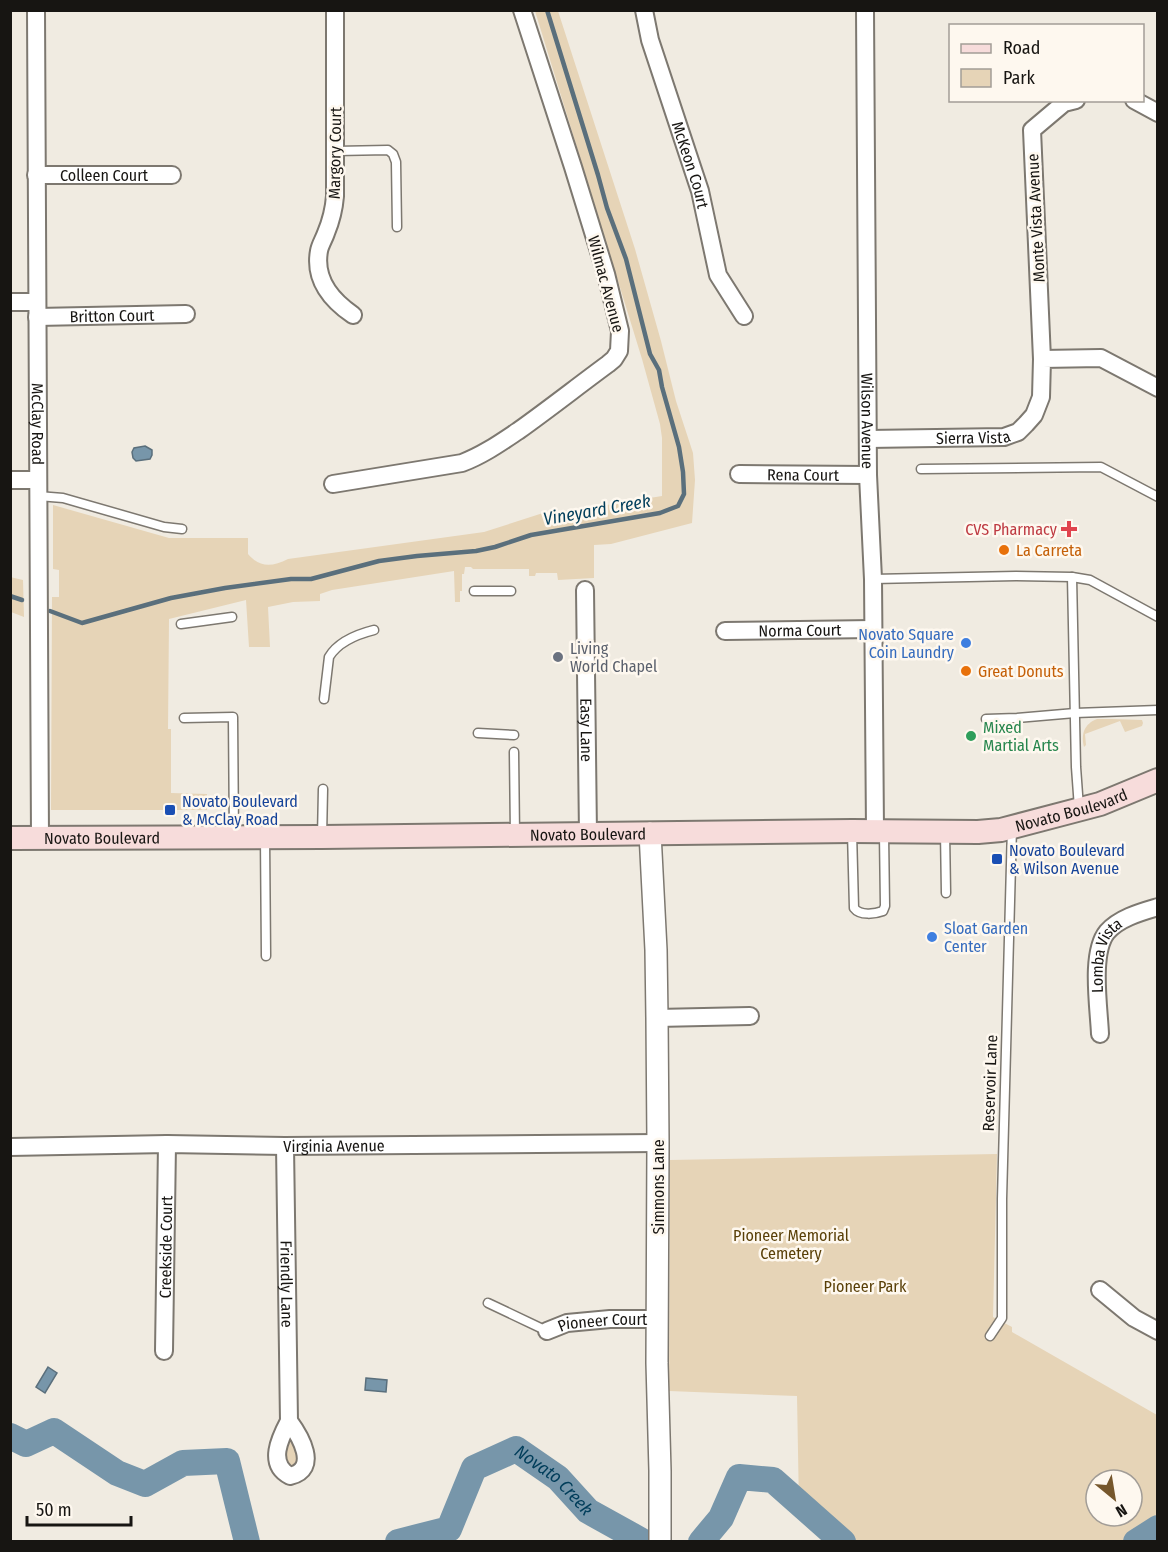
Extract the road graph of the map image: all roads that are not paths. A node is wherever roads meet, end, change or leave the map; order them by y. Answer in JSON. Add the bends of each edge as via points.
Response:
{"nodes":[{"id":1,"x":36,"y":10,"type":"edge"},
{"id":2,"x":335,"y":10,"type":"edge"},
{"id":3,"x":522,"y":10,"type":"edge"},
{"id":4,"x":644,"y":10,"type":"edge"},
{"id":5,"x":865,"y":10,"type":"edge"},
{"id":6,"x":1068,"y":102,"type":"edge"},
{"id":7,"x":1138,"y":102,"type":"edge"},
{"id":8,"x":1158,"y":113,"type":"edge"},
{"id":9,"x":336,"y":151,"type":"junction"},
{"id":10,"x":36,"y":175,"type":"junction"},
{"id":11,"x":172,"y":175,"type":"dead end"},
{"id":12,"x":397,"y":227,"type":"dead end"},
{"id":13,"x":10,"y":302,"type":"edge"},
{"id":14,"x":37,"y":310,"type":"junction"},
{"id":15,"x":186,"y":314,"type":"dead end"},
{"id":16,"x":353,"y":315,"type":"dead end"},
{"id":17,"x":744,"y":316,"type":"dead end"},
{"id":18,"x":1042,"y":359,"type":"junction"},
{"id":19,"x":1158,"y":388,"type":"edge"},
{"id":20,"x":868,"y":439,"type":"junction"},
{"id":21,"x":921,"y":469,"type":"dead end"},
{"id":22,"x":739,"y":474,"type":"dead end"},
{"id":23,"x":868,"y":475,"type":"junction"},
{"id":24,"x":10,"y":480,"type":"edge"},
{"id":25,"x":333,"y":484,"type":"dead end"},
{"id":26,"x":38,"y":488,"type":"junction"},
{"id":27,"x":1158,"y":497,"type":"edge"},
{"id":28,"x":182,"y":529,"type":"dead end"},
{"id":29,"x":1072,"y":577,"type":"junction"},
{"id":30,"x":873,"y":579,"type":"junction"},
{"id":31,"x":585,"y":590,"type":"dead end"},
{"id":32,"x":474,"y":591,"type":"dead end"},
{"id":33,"x":511,"y":591,"type":"dead end"},
{"id":34,"x":232,"y":617,"type":"dead end"},
{"id":35,"x":1158,"y":617,"type":"edge"},
{"id":36,"x":181,"y":624,"type":"dead end"},
{"id":37,"x":873,"y":629,"type":"junction"},
{"id":38,"x":374,"y":630,"type":"dead end"},
{"id":39,"x":725,"y":631,"type":"dead end"},
{"id":40,"x":324,"y":699,"type":"dead end"},
{"id":41,"x":1158,"y":710,"type":"edge"},
{"id":42,"x":1075,"y":713,"type":"junction"},
{"id":43,"x":184,"y":718,"type":"dead end"},
{"id":44,"x":986,"y":719,"type":"dead end"},
{"id":45,"x":478,"y":733,"type":"dead end"},
{"id":46,"x":514,"y":735,"type":"dead end"},
{"id":47,"x":514,"y":752,"type":"dead end"},
{"id":48,"x":1158,"y":780,"type":"edge"},
{"id":49,"x":323,"y":789,"type":"dead end"},
{"id":50,"x":1079,"y":810,"type":"junction"},
{"id":51,"x":1012,"y":827,"type":"junction"},
{"id":52,"x":852,"y":831,"type":"junction"},
{"id":53,"x":880,"y":831,"type":"junction"},
{"id":54,"x":945,"y":831,"type":"junction"},
{"id":55,"x":650,"y":833,"type":"junction"},
{"id":56,"x":588,"y":834,"type":"junction"},
{"id":57,"x":515,"y":835,"type":"junction"},
{"id":58,"x":322,"y":837,"type":"junction"},
{"id":59,"x":10,"y":838,"type":"edge"},
{"id":60,"x":40,"y":838,"type":"junction"},
{"id":61,"x":234,"y":838,"type":"junction"},
{"id":62,"x":264,"y":838,"type":"junction"},
{"id":63,"x":946,"y":893,"type":"dead end"},
{"id":64,"x":1158,"y":907,"type":"edge"},
{"id":65,"x":266,"y":956,"type":"dead end"},
{"id":66,"x":750,"y":1016,"type":"dead end"},
{"id":67,"x":657,"y":1018,"type":"junction"},
{"id":68,"x":1100,"y":1034,"type":"dead end"},
{"id":69,"x":658,"y":1143,"type":"junction"},
{"id":70,"x":166,"y":1144,"type":"junction"},
{"id":71,"x":285,"y":1146,"type":"junction"},
{"id":72,"x":10,"y":1147,"type":"edge"},
{"id":73,"x":1100,"y":1290,"type":"dead end"},
{"id":74,"x":488,"y":1303,"type":"dead end"},
{"id":75,"x":658,"y":1319,"type":"junction"},
{"id":76,"x":547,"y":1331,"type":"joint"},
{"id":77,"x":1158,"y":1332,"type":"edge"},
{"id":78,"x":990,"y":1336,"type":"dead end"},
{"id":79,"x":164,"y":1351,"type":"dead end"},
{"id":80,"x":289,"y":1421,"type":"dead end"},
{"id":81,"x":660,"y":1542,"type":"edge"}],
"edges":[{"from":1,"to":10,"type":"street","name":"McClay Road"},
{"from":2,"to":9,"type":"street","name":"Margory Court"},
{"from":3,"to":25,"type":"street","name":"Wilmac Avenue","via":[[606,274],[620,331],[619,351],[608,364],[539,416],[477,458]]},
{"from":4,"to":17,"type":"street","name":"McKeon Court","via":[[650,40],[700,191],[718,275]]},
{"from":5,"to":20,"type":"street","name":"Wilson Avenue"},
{"from":6,"to":18,"type":"street","name":"Monte Vista Avenue","via":[[1032,130]]},
{"from":7,"to":8,"type":"street"},
{"from":9,"to":12,"type":"lane","via":[[388,150],[393,154]]},
{"from":9,"to":16,"type":"street","name":"Margory Court","via":[[334,209],[318,262],[332,298]]},
{"from":10,"to":11,"type":"street","name":"Colleen Court"},
{"from":10,"to":14,"type":"street","name":"McClay Road"},
{"from":13,"to":14,"type":"street","name":"Britton Court"},
{"from":14,"to":15,"type":"street","name":"Britton Court"},
{"from":14,"to":26,"type":"street","name":"McClay Road"},
{"from":18,"to":19,"type":"street","via":[[1101,358]]},
{"from":18,"to":20,"type":"street","name":"Sierra Vista","via":[[1041,397],[1034,415],[1018,432],[1004,437]]},
{"from":20,"to":23,"type":"street","name":"Wilson Avenue"},
{"from":21,"to":27,"type":"lane","via":[[1101,467]]},
{"from":22,"to":23,"type":"street","name":"Rena Court"},
{"from":23,"to":30,"type":"street","name":"Wilson Avenue"},
{"from":24,"to":26,"type":"street"},
{"from":26,"to":28,"type":"lane","via":[[164,527]]},
{"from":26,"to":60,"type":"street","name":"McClay Road"},
{"from":29,"to":30,"type":"lane"},
{"from":29,"to":35,"type":"lane","via":[[1090,580]]},
{"from":29,"to":42,"type":"lane"},
{"from":30,"to":37,"type":"street","name":"Wilson Avenue"},
{"from":31,"to":56,"type":"street","name":"Easy Lane"},
{"from":32,"to":33,"type":"lane"},
{"from":34,"to":36,"type":"lane"},
{"from":37,"to":39,"type":"street","name":"Norma Court"},
{"from":37,"to":53,"type":"street","name":"Wilson Avenue"},
{"from":38,"to":40,"type":"lane","via":[[351,638],[332,651]]},
{"from":41,"to":42,"type":"lane"},
{"from":42,"to":44,"type":"lane"},
{"from":42,"to":50,"type":"lane"},
{"from":43,"to":61,"type":"lane","via":[[233,717]]},
{"from":45,"to":46,"type":"lane"},
{"from":47,"to":57,"type":"lane"},
{"from":48,"to":50,"type":"main road","name":"Novato Boulevard"},
{"from":49,"to":58,"type":"lane"},
{"from":50,"to":51,"type":"main road","name":"Novato Boulevard"},
{"from":51,"to":54,"type":"main road","name":"Novato Boulevard"},
{"from":51,"to":78,"type":"lane","name":"Reservoir Lane","via":[[1002,1318]]},
{"from":52,"to":53,"type":"main road","name":"Novato Boulevard"},
{"from":52,"to":53,"type":"lane","via":[[854,908],[860,913],[879,913],[885,906]]},
{"from":52,"to":55,"type":"main road","name":"Novato Boulevard"},
{"from":53,"to":54,"type":"main road","name":"Novato Boulevard"},
{"from":54,"to":63,"type":"lane"},
{"from":55,"to":56,"type":"main road","name":"Novato Boulevard"},
{"from":55,"to":67,"type":"street","name":"Simmons Lane"},
{"from":56,"to":57,"type":"main road","name":"Novato Boulevard"},
{"from":57,"to":58,"type":"main road","name":"Novato Boulevard"},
{"from":58,"to":62,"type":"main road","name":"Novato Boulevard"},
{"from":59,"to":60,"type":"main road","name":"Novato Boulevard"},
{"from":60,"to":61,"type":"main road","name":"Novato Boulevard"},
{"from":61,"to":62,"type":"main road","name":"Novato Boulevard"},
{"from":62,"to":65,"type":"lane"},
{"from":64,"to":68,"type":"street","name":"Lomba Vista","via":[[1119,921],[1106,933],[1096,969]]},
{"from":66,"to":67,"type":"street"},
{"from":67,"to":69,"type":"street","name":"Simmons Lane"},
{"from":69,"to":71,"type":"street","name":"Virginia Avenue"},
{"from":69,"to":75,"type":"street","name":"Simmons Lane"},
{"from":70,"to":71,"type":"street","name":"Virginia Avenue"},
{"from":70,"to":72,"type":"street","name":"Virginia Avenue"},
{"from":70,"to":79,"type":"street","name":"Creekside Court"},
{"from":71,"to":80,"type":"street","name":"Friendly Lane"},
{"from":73,"to":77,"type":"street"},
{"from":74,"to":76,"type":"lane"},
{"from":75,"to":76,"type":"street","name":"Pioneer Court","via":[[567,1323]]},
{"from":75,"to":81,"type":"street","name":"Simmons Lane"}]}
